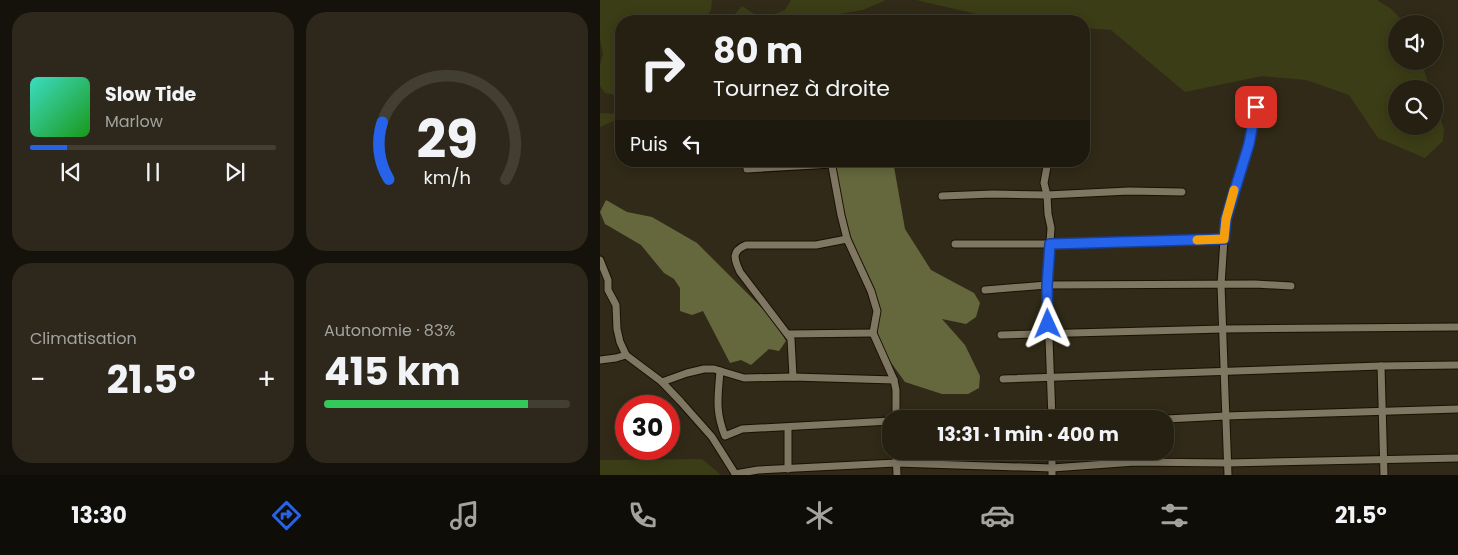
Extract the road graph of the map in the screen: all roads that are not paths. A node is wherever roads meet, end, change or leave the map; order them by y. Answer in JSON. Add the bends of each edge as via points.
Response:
{"nodes":[{"id":1,"x":1256,"y":107,"type":"dead end"},
{"id":2,"x":775,"y":167,"type":"edge"},
{"id":3,"x":833,"y":167,"type":"edge"},
{"id":4,"x":1047,"y":167,"type":"edge"},
{"id":5,"x":747,"y":169,"type":"dead end"},
{"id":6,"x":1182,"y":192,"type":"dead end"},
{"id":7,"x":1048,"y":195,"type":"junction"},
{"id":8,"x":942,"y":196,"type":"dead end"},
{"id":9,"x":847,"y":239,"type":"junction"},
{"id":10,"x":1224,"y":239,"type":"junction"},
{"id":11,"x":955,"y":244,"type":"dead end"},
{"id":12,"x":1050,"y":244,"type":"junction"},
{"id":13,"x":600,"y":260,"type":"edge"},
{"id":14,"x":1221,"y":285,"type":"junction"},
{"id":15,"x":1047,"y":286,"type":"junction"},
{"id":16,"x":1291,"y":286,"type":"dead end"},
{"id":17,"x":985,"y":290,"type":"dead end"},
{"id":18,"x":1458,"y":327,"type":"edge"},
{"id":19,"x":1223,"y":329,"type":"junction"},
{"id":20,"x":873,"y":332,"type":"junction"},
{"id":21,"x":788,"y":334,"type":"junction"},
{"id":22,"x":1001,"y":335,"type":"dead end"},
{"id":23,"x":1048,"y":335,"type":"junction"},
{"id":24,"x":626,"y":355,"type":"junction"},
{"id":25,"x":600,"y":360,"type":"edge"},
{"id":26,"x":1458,"y":365,"type":"edge"},
{"id":27,"x":1381,"y":366,"type":"junction"},
{"id":28,"x":720,"y":371,"type":"junction"},
{"id":29,"x":1224,"y":372,"type":"junction"},
{"id":30,"x":1050,"y":377,"type":"junction"},
{"id":31,"x":793,"y":378,"type":"junction"},
{"id":32,"x":1003,"y":379,"type":"dead end"},
{"id":33,"x":894,"y":380,"type":"junction"},
{"id":34,"x":662,"y":382,"type":"junction"},
{"id":35,"x":1458,"y":409,"type":"edge"},
{"id":36,"x":896,"y":410,"type":"edge"},
{"id":37,"x":1052,"y":410,"type":"edge"},
{"id":38,"x":1383,"y":411,"type":"junction"},
{"id":39,"x":1226,"y":416,"type":"junction"},
{"id":40,"x":1174,"y":419,"type":"edge"},
{"id":41,"x":882,"y":422,"type":"edge"},
{"id":42,"x":788,"y":427,"type":"junction"},
{"id":43,"x":724,"y":436,"type":"junction"},
{"id":44,"x":714,"y":441,"type":"junction"},
{"id":45,"x":1458,"y":458,"type":"edge"},
{"id":46,"x":1384,"y":459,"type":"junction"},
{"id":47,"x":896,"y":463,"type":"junction"},
{"id":48,"x":1228,"y":463,"type":"junction"},
{"id":49,"x":788,"y":469,"type":"junction"},
{"id":50,"x":1052,"y":471,"type":"edge"},
{"id":51,"x":736,"y":475,"type":"edge"},
{"id":52,"x":897,"y":475,"type":"edge"},
{"id":53,"x":1228,"y":475,"type":"edge"},
{"id":54,"x":1384,"y":475,"type":"edge"}],
"edges":[{"from":1,"to":10,"type":"street","via":[[1249,144],[1226,219]]},
{"from":2,"to":5,"type":"street"},
{"from":3,"to":9,"type":"street"},
{"from":4,"to":7,"type":"street","via":[[1044,183]]},
{"from":6,"to":7,"type":"street"},
{"from":7,"to":8,"type":"street"},
{"from":7,"to":12,"type":"street"},
{"from":9,"to":20,"type":"street","via":[[877,312]]},
{"from":9,"to":21,"type":"street","via":[[816,245],[746,245],[735,253],[740,272]]},
{"from":10,"to":12,"type":"street"},
{"from":10,"to":14,"type":"street"},
{"from":11,"to":12,"type":"street"},
{"from":12,"to":15,"type":"street"},
{"from":13,"to":24,"type":"street","via":[[607,276],[608,290],[616,305],[617,329]]},
{"from":14,"to":15,"type":"street"},
{"from":14,"to":16,"type":"street"},
{"from":14,"to":19,"type":"street"},
{"from":15,"to":17,"type":"street"},
{"from":15,"to":23,"type":"street"},
{"from":18,"to":19,"type":"street"},
{"from":19,"to":23,"type":"street"},
{"from":19,"to":29,"type":"street"},
{"from":20,"to":21,"type":"street"},
{"from":20,"to":33,"type":"street"},
{"from":21,"to":31,"type":"street","via":[[792,344]]},
{"from":22,"to":23,"type":"street"},
{"from":23,"to":30,"type":"street"},
{"from":24,"to":25,"type":"street"},
{"from":24,"to":34,"type":"street"},
{"from":26,"to":27,"type":"street"},
{"from":27,"to":29,"type":"street"},
{"from":27,"to":38,"type":"street"},
{"from":28,"to":31,"type":"street","via":[[744,378]]},
{"from":28,"to":34,"type":"street","via":[[694,370]]},
{"from":28,"to":43,"type":"street","via":[[717,410]]},
{"from":29,"to":30,"type":"street"},
{"from":29,"to":39,"type":"street"},
{"from":30,"to":32,"type":"street"},
{"from":30,"to":37,"type":"street"},
{"from":31,"to":33,"type":"street"},
{"from":33,"to":36,"type":"street"},
{"from":34,"to":44,"type":"street"},
{"from":35,"to":38,"type":"street"},
{"from":38,"to":39,"type":"street"},
{"from":38,"to":46,"type":"street"},
{"from":39,"to":40,"type":"street"},
{"from":39,"to":48,"type":"street"},
{"from":41,"to":42,"type":"street"},
{"from":42,"to":43,"type":"street","via":[[742,429]]},
{"from":42,"to":49,"type":"street"},
{"from":43,"to":44,"type":"street"},
{"from":44,"to":51,"type":"street"},
{"from":45,"to":46,"type":"street"},
{"from":46,"to":48,"type":"street"},
{"from":46,"to":54,"type":"street"},
{"from":47,"to":49,"type":"street"},
{"from":47,"to":50,"type":"street"},
{"from":47,"to":52,"type":"street"},
{"from":48,"to":50,"type":"street","via":[[1135,462]]},
{"from":48,"to":53,"type":"street"},
{"from":49,"to":51,"type":"street","via":[[752,470]]}]}
